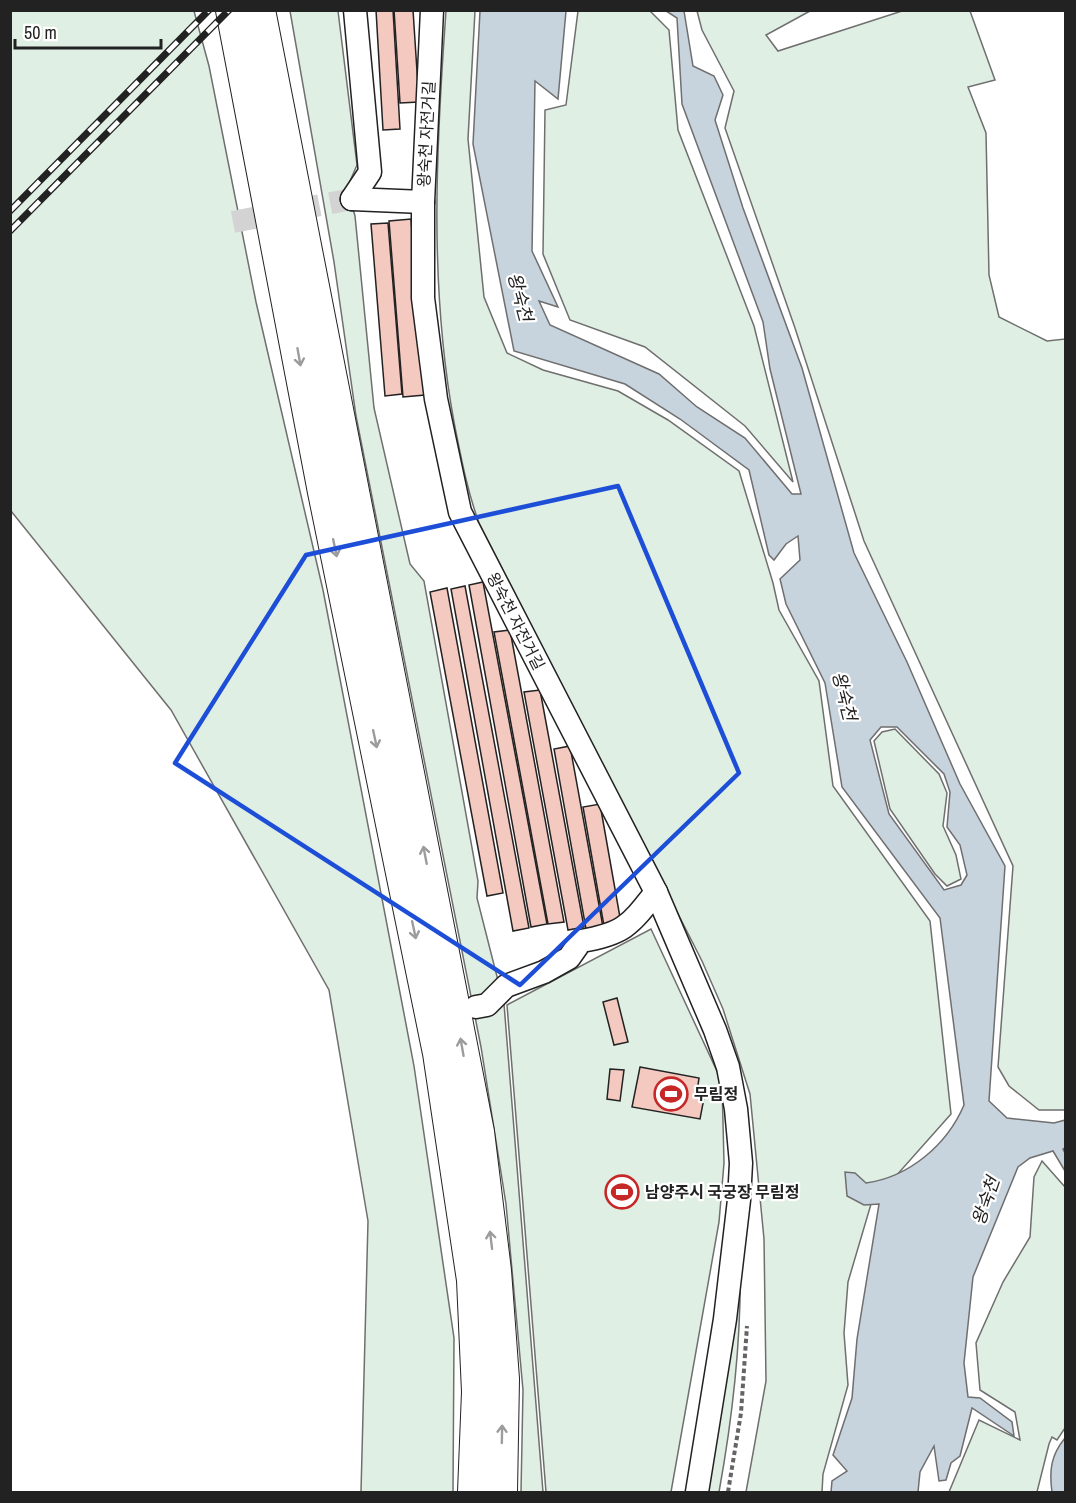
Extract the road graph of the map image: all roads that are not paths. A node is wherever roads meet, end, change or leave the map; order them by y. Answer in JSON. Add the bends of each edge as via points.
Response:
{"nodes":[{"id":1,"x":210,"y":10,"type":"edge"},
{"id":2,"x":232,"y":10,"type":"edge"},
{"id":3,"x":259,"y":10,"type":"edge"},
{"id":4,"x":279,"y":10,"type":"edge"},
{"id":5,"x":355,"y":10,"type":"edge"},
{"id":6,"x":432,"y":10,"type":"edge"},
{"id":7,"x":423,"y":202,"type":"junction"},
{"id":8,"x":306,"y":322,"type":"junction"},
{"id":9,"x":656,"y":892,"type":"junction"},
{"id":10,"x":476,"y":1007,"type":"dead end"},
{"id":11,"x":474,"y":1492,"type":"edge"},
{"id":12,"x":501,"y":1492,"type":"edge"},
{"id":13,"x":697,"y":1492,"type":"edge"}],
"edges":[{"from":1,"to":8,"type":"highway"},
{"from":2,"to":8,"type":"highway"},
{"from":3,"to":8,"type":"highway"},
{"from":4,"to":8,"type":"highway"},
{"from":5,"to":7,"type":"street","via":[[370,172],[352,199]]},
{"from":6,"to":7,"type":"street","name":"왕숙천 자전거길"},
{"from":7,"to":9,"type":"street","name":"왕숙천 자전거길","via":[[425,326],[460,512]]},
{"from":8,"to":11,"type":"highway","one_way":true,"via":[[324,492],[439,1053],[473,1280],[478,1392]]},
{"from":12,"to":8,"type":"highway","one_way":true,"via":[[503,1379],[478,1132]]},
{"from":9,"to":10,"type":"street","via":[[633,922],[609,936],[581,941],[569,958],[506,986],[487,1005]]},
{"from":9,"to":13,"type":"street","name":"왕숙천 자전거길","via":[[728,1067],[741,1163],[725,1318]]}]}
